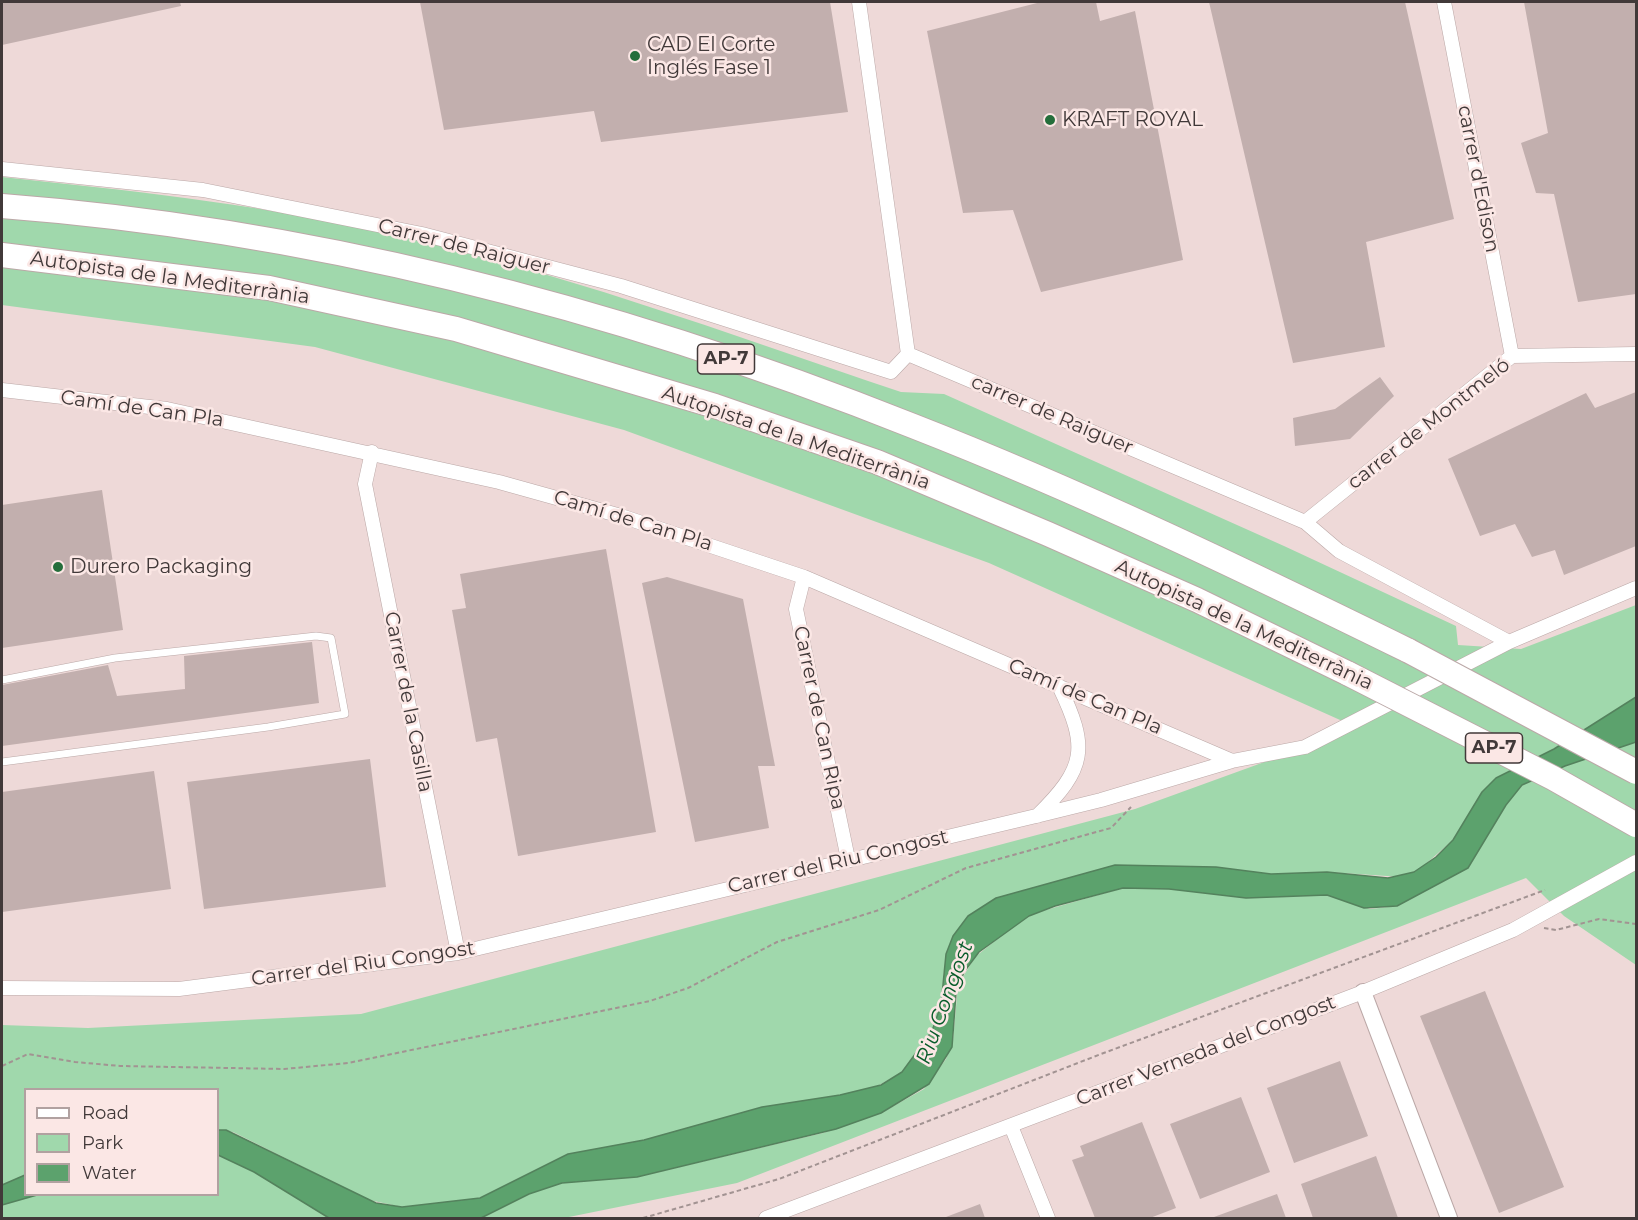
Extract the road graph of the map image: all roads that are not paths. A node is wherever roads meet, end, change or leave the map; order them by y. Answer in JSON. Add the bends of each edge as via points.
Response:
{"nodes":[{"id":1,"x":859,"y":2,"type":"edge"},
{"id":2,"x":1444,"y":2,"type":"edge"},
{"id":3,"x":2,"y":169,"type":"edge"},
{"id":4,"x":2,"y":206,"type":"edge"},
{"id":5,"x":2,"y":255,"type":"edge"},
{"id":6,"x":908,"y":354,"type":"junction"},
{"id":7,"x":1636,"y":354,"type":"edge"},
{"id":8,"x":1512,"y":356,"type":"junction"},
{"id":9,"x":2,"y":390,"type":"edge"},
{"id":10,"x":372,"y":452,"type":"junction"},
{"id":11,"x":1305,"y":522,"type":"junction"},
{"id":12,"x":804,"y":577,"type":"junction"},
{"id":13,"x":1636,"y":588,"type":"edge"},
{"id":14,"x":1509,"y":642,"type":"junction"},
{"id":15,"x":2,"y":680,"type":"edge"},
{"id":16,"x":1059,"y":686,"type":"junction"},
{"id":17,"x":1232,"y":761,"type":"junction"},
{"id":18,"x":2,"y":762,"type":"edge"},
{"id":19,"x":1636,"y":772,"type":"edge"},
{"id":20,"x":1036,"y":816,"type":"junction"},
{"id":21,"x":1636,"y":825,"type":"edge"},
{"id":22,"x":848,"y":859,"type":"junction"},
{"id":23,"x":1636,"y":862,"type":"edge"},
{"id":24,"x":458,"y":953,"type":"junction"},
{"id":25,"x":2,"y":988,"type":"edge"},
{"id":26,"x":1363,"y":992,"type":"junction"},
{"id":27,"x":1011,"y":1126,"type":"junction"},
{"id":28,"x":766,"y":1218,"type":"edge"},
{"id":29,"x":1048,"y":1218,"type":"edge"},
{"id":30,"x":1449,"y":1218,"type":"edge"}],
"edges":[{"from":1,"to":6,"type":"street"},
{"from":2,"to":8,"type":"street","name":"carrer d'Edison"},
{"from":3,"to":6,"type":"street","name":"Carrer de Raiguer","via":[[203,190],[422,234],[621,286],[891,372]]},
{"from":4,"to":19,"type":"highway","number":"AP-7","bridge":true,"via":[[183,225],[294,244],[468,282],[572,310],[795,381],[1014,467],[1152,528],[1409,651]]},
{"from":5,"to":21,"type":"highway","name":"Autopista de la Mediterrània","number":"AP-7","bridge":true,"via":[[269,288],[456,329],[715,406],[877,462],[1197,600],[1553,778]]},
{"from":6,"to":11,"type":"street","name":"carrer de Raiguer"},
{"from":7,"to":8,"type":"street","name":"carrer de Montmeló"},
{"from":8,"to":11,"type":"street","name":"carrer de Montmeló"},
{"from":9,"to":10,"type":"street","name":"Camí de Can Pla","via":[[167,409]]},
{"from":10,"to":12,"type":"street","name":"Camí de Can Pla","via":[[621,516]]},
{"from":10,"to":24,"type":"street","name":"Carrer de la Casilla","via":[[365,484]]},
{"from":11,"to":14,"type":"street","name":"carrer de Raiguer","via":[[1339,551]]},
{"from":12,"to":16,"type":"street","name":"Camí de Can Pla"},
{"from":12,"to":22,"type":"street","name":"Carrer de Can Ripa","via":[[796,609]]},
{"from":13,"to":14,"type":"street","name":"Carrer del Riu Congost"},
{"from":14,"to":17,"type":"street","name":"Carrer del Riu Congost","via":[[1305,747]]},
{"from":15,"to":18,"type":"lane","via":[[115,658],[304,637],[331,638],[345,714]]},
{"from":16,"to":17,"type":"street","name":"Camí de Can Pla"},
{"from":16,"to":20,"type":"street","via":[[1077,727],[1078,755],[1068,784]]},
{"from":17,"to":20,"type":"street","name":"Carrer del Riu Congost"},
{"from":20,"to":22,"type":"street","name":"Carrer del Riu Congost"},
{"from":22,"to":24,"type":"street","name":"Carrer del Riu Congost"},
{"from":23,"to":26,"type":"street","name":"Carrer Verneda del Congost","via":[[1528,921]]},
{"from":24,"to":25,"type":"street","name":"Carrer del Riu Congost","via":[[179,989]]},
{"from":26,"to":27,"type":"street","name":"Carrer Verneda del Congost"},
{"from":26,"to":30,"type":"street"},
{"from":27,"to":28,"type":"street","name":"Carrer Verneda del Congost"},
{"from":27,"to":29,"type":"street"}]}
